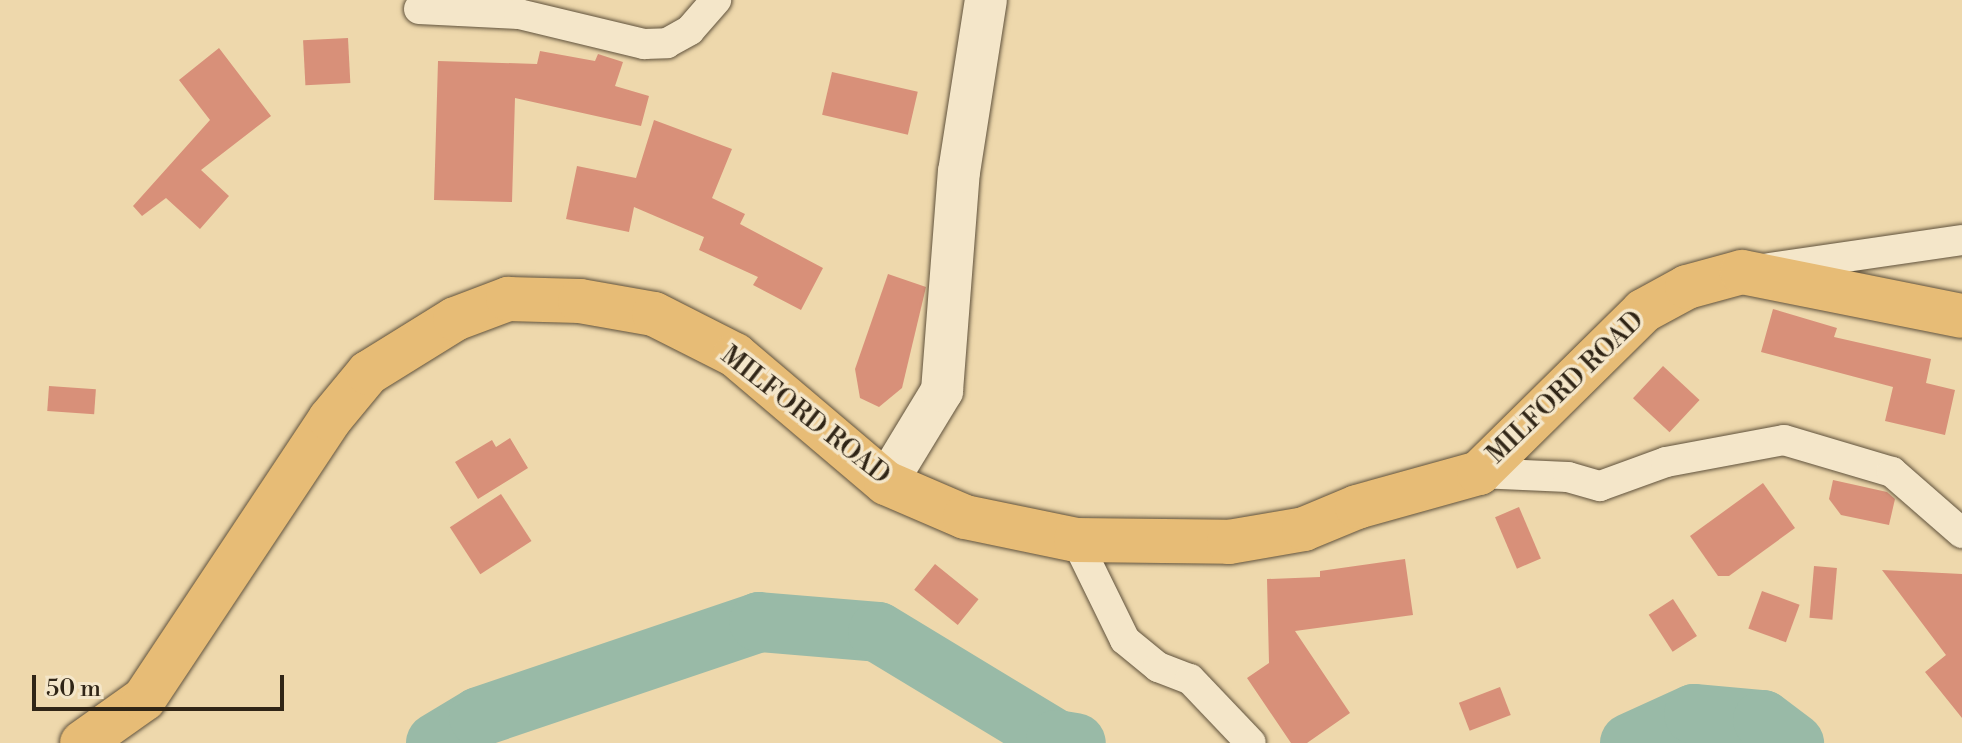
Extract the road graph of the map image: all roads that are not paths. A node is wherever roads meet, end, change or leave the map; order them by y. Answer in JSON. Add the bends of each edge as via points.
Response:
{"nodes":[{"id":1,"x":716,"y":0,"type":"edge"},
{"id":2,"x":986,"y":0,"type":"edge"},
{"id":3,"x":419,"y":9,"type":"dead end"},
{"id":4,"x":1962,"y":240,"type":"edge"},
{"id":5,"x":1742,"y":272,"type":"junction"},
{"id":6,"x":1962,"y":316,"type":"edge"},
{"id":7,"x":1479,"y":473,"type":"junction"},
{"id":8,"x":886,"y":483,"type":"junction"},
{"id":9,"x":1962,"y":533,"type":"edge"},
{"id":10,"x":1076,"y":540,"type":"junction"},
{"id":11,"x":82,"y":743,"type":"edge"},
{"id":12,"x":1251,"y":743,"type":"edge"}],
"edges":[{"from":1,"to":3,"type":"street","via":[[690,30],[667,43],[644,44],[519,14]]},
{"from":2,"to":8,"type":"street","via":[[959,172],[942,391]]},
{"from":4,"to":5,"type":"street"},
{"from":5,"to":6,"type":"main road"},
{"from":5,"to":7,"type":"main road","name":"MILFORD ROAD","via":[[1687,287],[1643,311]]},
{"from":7,"to":9,"type":"street","via":[[1568,477],[1600,486],[1666,462],[1784,440],[1892,472]]},
{"from":7,"to":10,"type":"main road","name":"MILFORD ROAD","via":[[1289,532],[1229,542]]},
{"from":8,"to":10,"type":"main road","name":"MILFORD ROAD","via":[[965,517]]},
{"from":8,"to":11,"type":"main road","name":"MILFORD ROAD","via":[[735,355],[654,314],[580,301],[508,299],[455,319],[368,373],[330,419],[144,699]]},
{"from":10,"to":12,"type":"street","via":[[1125,640],[1158,667],[1190,679]]}]}
